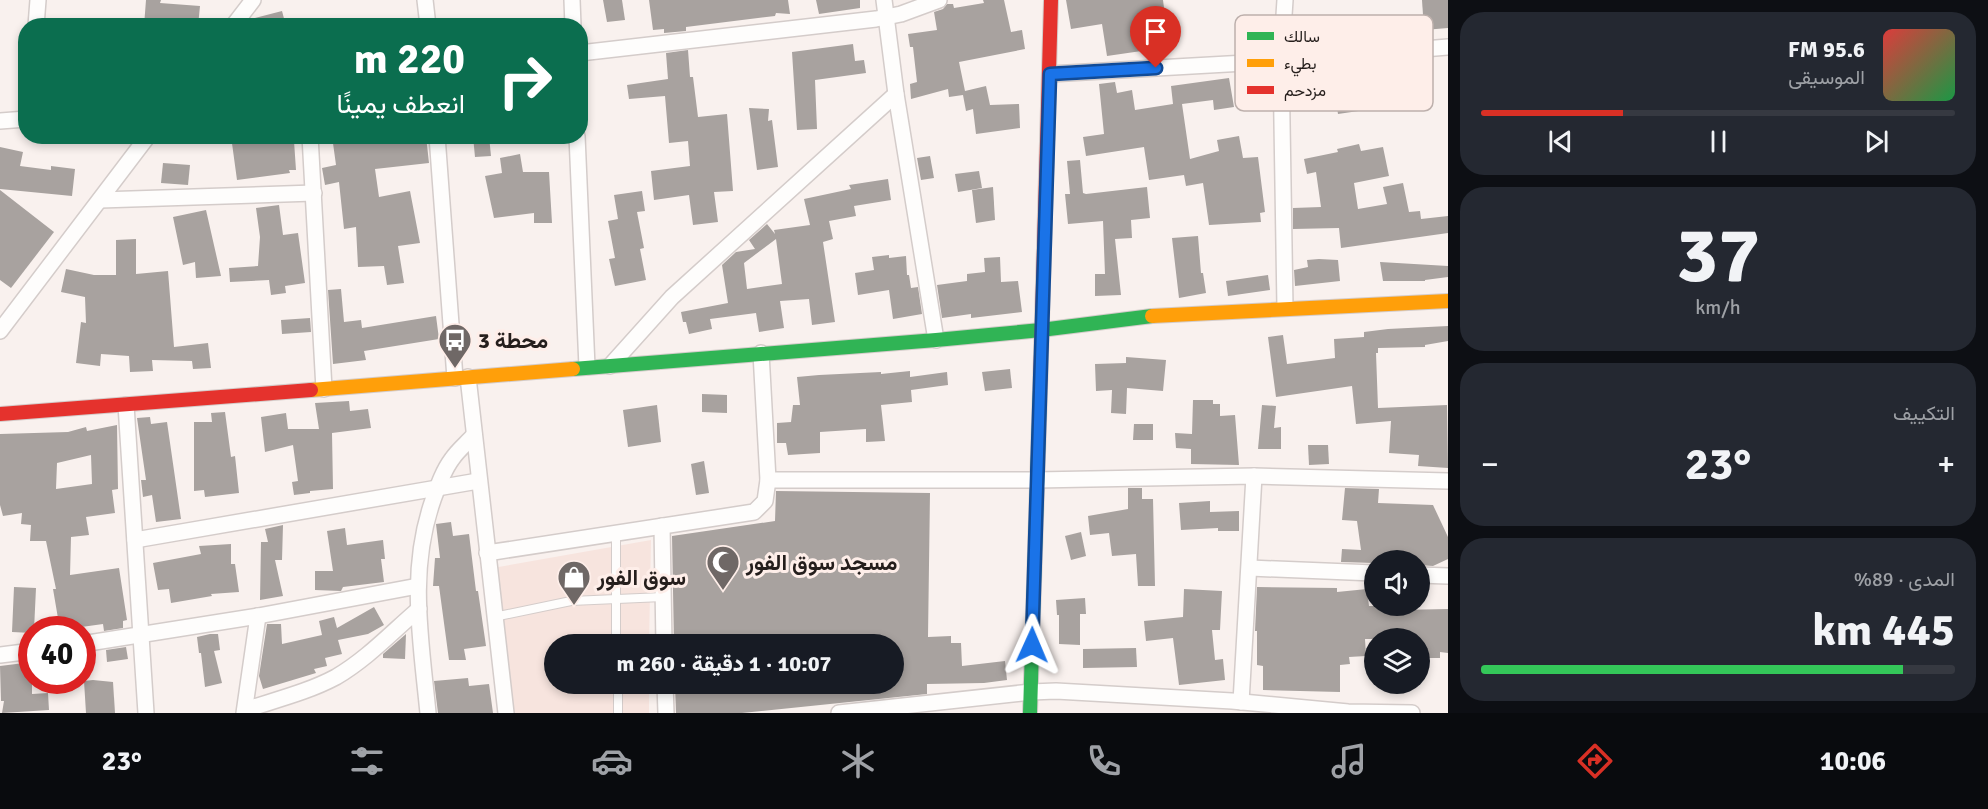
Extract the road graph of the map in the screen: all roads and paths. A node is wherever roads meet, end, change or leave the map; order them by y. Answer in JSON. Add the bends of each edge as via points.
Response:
{"nodes":[{"id":1,"x":38,"y":0,"type":"edge"},
{"id":2,"x":253,"y":0,"type":"edge"},
{"id":3,"x":425,"y":0,"type":"edge"},
{"id":4,"x":572,"y":0,"type":"edge"},
{"id":5,"x":884,"y":0,"type":"edge"},
{"id":6,"x":939,"y":0,"type":"edge"},
{"id":7,"x":1051,"y":0,"type":"edge"},
{"id":8,"x":1285,"y":0,"type":"edge"},
{"id":9,"x":1284,"y":15,"type":"edge"},
{"id":10,"x":37,"y":18,"type":"edge"},
{"id":11,"x":239,"y":18,"type":"edge"},
{"id":12,"x":427,"y":18,"type":"edge"},
{"id":13,"x":573,"y":18,"type":"edge"},
{"id":14,"x":887,"y":18,"type":"junction"},
{"id":15,"x":1448,"y":47,"type":"edge"},
{"id":16,"x":1433,"y":48,"type":"edge"},
{"id":17,"x":588,"y":52,"type":"edge"},
{"id":18,"x":1235,"y":64,"type":"edge"},
{"id":19,"x":1050,"y":74,"type":"junction"},
{"id":20,"x":896,"y":94,"type":"junction"},
{"id":21,"x":1282,"y":111,"type":"edge"},
{"id":22,"x":18,"y":120,"type":"edge"},
{"id":23,"x":0,"y":121,"type":"edge"},
{"id":24,"x":142,"y":144,"type":"edge"},
{"id":25,"x":311,"y":144,"type":"edge"},
{"id":26,"x":438,"y":144,"type":"edge"},
{"id":27,"x":577,"y":144,"type":"edge"},
{"id":28,"x":314,"y":193,"type":"junction"},
{"id":29,"x":100,"y":200,"type":"junction"},
{"id":30,"x":1448,"y":301,"type":"edge"},
{"id":31,"x":1285,"y":308,"type":"junction"},
{"id":32,"x":1041,"y":330,"type":"junction"},
{"id":33,"x":0,"y":331,"type":"edge"},
{"id":34,"x":936,"y":340,"type":"junction"},
{"id":35,"x":761,"y":353,"type":"junction"},
{"id":36,"x":610,"y":366,"type":"junction"},
{"id":37,"x":587,"y":367,"type":"junction"},
{"id":38,"x":462,"y":378,"type":"junction"},
{"id":39,"x":324,"y":389,"type":"junction"},
{"id":40,"x":126,"y":405,"type":"junction"},
{"id":41,"x":0,"y":414,"type":"edge"},
{"id":42,"x":474,"y":435,"type":"junction"},
{"id":43,"x":1254,"y":476,"type":"junction"},
{"id":44,"x":768,"y":480,"type":"junction"},
{"id":45,"x":1036,"y":480,"type":"junction"},
{"id":46,"x":478,"y":481,"type":"junction"},
{"id":47,"x":1448,"y":481,"type":"edge"},
{"id":48,"x":437,"y":488,"type":"junction"},
{"id":49,"x":662,"y":526,"type":"junction"},
{"id":50,"x":616,"y":533,"type":"junction"},
{"id":51,"x":135,"y":540,"type":"junction"},
{"id":52,"x":487,"y":553,"type":"junction"},
{"id":53,"x":1250,"y":568,"type":"junction"},
{"id":54,"x":1364,"y":573,"type":"edge"},
{"id":55,"x":1430,"y":575,"type":"edge"},
{"id":56,"x":1448,"y":576,"type":"edge"},
{"id":57,"x":418,"y":586,"type":"junction"},
{"id":58,"x":663,"y":597,"type":"junction"},
{"id":59,"x":615,"y":599,"type":"junction"},
{"id":60,"x":419,"y":609,"type":"junction"},
{"id":61,"x":258,"y":616,"type":"junction"},
{"id":62,"x":494,"y":617,"type":"junction"},
{"id":63,"x":616,"y":634,"type":"edge"},
{"id":64,"x":664,"y":634,"type":"edge"},
{"id":65,"x":140,"y":636,"type":"junction"},
{"id":66,"x":96,"y":642,"type":"edge"},
{"id":67,"x":18,"y":653,"type":"edge"},
{"id":68,"x":0,"y":655,"type":"edge"},
{"id":69,"x":1031,"y":692,"type":"junction"},
{"id":70,"x":618,"y":694,"type":"edge"},
{"id":71,"x":665,"y":694,"type":"edge"},
{"id":72,"x":1235,"y":705,"type":"edge"},
{"id":73,"x":244,"y":712,"type":"edge"},
{"id":74,"x":146,"y":713,"type":"edge"},
{"id":75,"x":428,"y":713,"type":"edge"},
{"id":76,"x":506,"y":713,"type":"edge"},
{"id":77,"x":618,"y":713,"type":"edge"},
{"id":78,"x":666,"y":713,"type":"edge"},
{"id":79,"x":839,"y":713,"type":"edge"},
{"id":80,"x":1030,"y":713,"type":"edge"},
{"id":81,"x":1412,"y":713,"type":"edge"}],
"edges":[{"from":1,"to":10,"type":"street"},
{"from":2,"to":11,"type":"street"},
{"from":3,"to":12,"type":"street"},
{"from":4,"to":13,"type":"street"},
{"from":5,"to":14,"type":"street"},
{"from":6,"to":14,"type":"street"},
{"from":7,"to":19,"type":"street"},
{"from":8,"to":9,"type":"street"},
{"from":14,"to":17,"type":"street"},
{"from":14,"to":20,"type":"street"},
{"from":15,"to":16,"type":"street"},
{"from":18,"to":19,"type":"street"},
{"from":19,"to":32,"type":"street"},
{"from":20,"to":34,"type":"street"},
{"from":20,"to":36,"type":"street","via":[[672,297]]},
{"from":21,"to":31,"type":"street"},
{"from":22,"to":23,"type":"street"},
{"from":24,"to":29,"type":"street"},
{"from":25,"to":28,"type":"street"},
{"from":26,"to":38,"type":"street"},
{"from":27,"to":37,"type":"street"},
{"from":28,"to":29,"type":"street"},
{"from":28,"to":39,"type":"street"},
{"from":29,"to":33,"type":"street"},
{"from":30,"to":31,"type":"street"},
{"from":31,"to":32,"type":"street","via":[[1143,316]]},
{"from":32,"to":34,"type":"street"},
{"from":32,"to":45,"type":"street"},
{"from":34,"to":35,"type":"street"},
{"from":35,"to":36,"type":"street"},
{"from":35,"to":44,"type":"street"},
{"from":36,"to":37,"type":"street"},
{"from":37,"to":38,"type":"street"},
{"from":38,"to":39,"type":"street"},
{"from":38,"to":42,"type":"street"},
{"from":39,"to":40,"type":"street"},
{"from":40,"to":41,"type":"street"},
{"from":40,"to":51,"type":"street"},
{"from":42,"to":46,"type":"street"},
{"from":42,"to":48,"type":"street","via":[[452,458]]},
{"from":43,"to":45,"type":"street"},
{"from":43,"to":47,"type":"street"},
{"from":43,"to":53,"type":"street"},
{"from":44,"to":45,"type":"street"},
{"from":44,"to":49,"type":"street","via":[[765,501],[754,512]]},
{"from":45,"to":69,"type":"street"},
{"from":46,"to":48,"type":"street"},
{"from":46,"to":52,"type":"street"},
{"from":48,"to":51,"type":"street"},
{"from":48,"to":57,"type":"street","via":[[423,534]]},
{"from":49,"to":50,"type":"street"},
{"from":49,"to":58,"type":"street"},
{"from":50,"to":52,"type":"street"},
{"from":50,"to":59,"type":"lane"},
{"from":51,"to":65,"type":"street"},
{"from":52,"to":62,"type":"street"},
{"from":53,"to":54,"type":"street"},
{"from":53,"to":72,"type":"street"},
{"from":55,"to":56,"type":"street"},
{"from":57,"to":60,"type":"street"},
{"from":57,"to":61,"type":"street"},
{"from":58,"to":59,"type":"lane"},
{"from":58,"to":64,"type":"street"},
{"from":59,"to":62,"type":"lane","via":[[571,601]]},
{"from":59,"to":63,"type":"lane"},
{"from":60,"to":73,"type":"street","via":[[354,666],[322,684]]},
{"from":60,"to":75,"type":"street"},
{"from":61,"to":65,"type":"street"},
{"from":61,"to":73,"type":"street"},
{"from":62,"to":76,"type":"street"},
{"from":65,"to":66,"type":"street"},
{"from":65,"to":74,"type":"street"},
{"from":67,"to":68,"type":"street"},
{"from":69,"to":72,"type":"street"},
{"from":69,"to":79,"type":"street"},
{"from":69,"to":80,"type":"street"},
{"from":70,"to":77,"type":"lane"},
{"from":71,"to":78,"type":"street"},
{"from":72,"to":81,"type":"street"}]}
